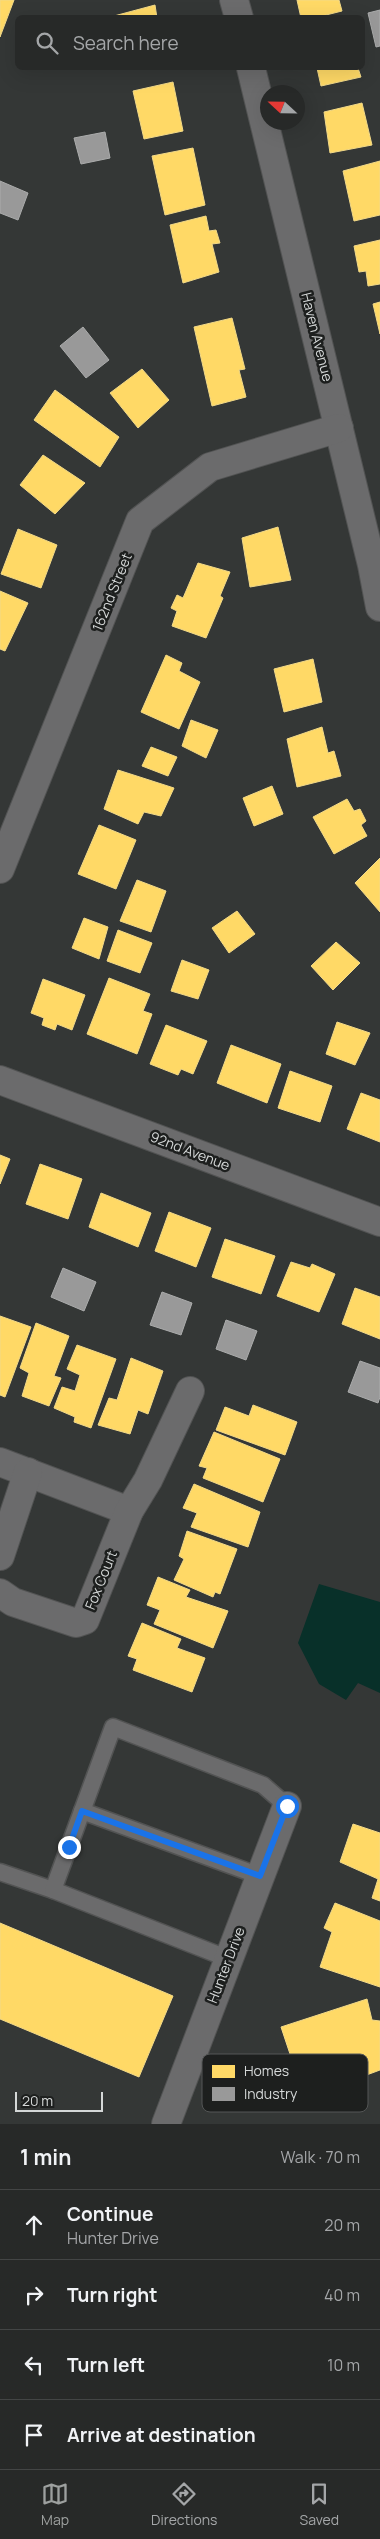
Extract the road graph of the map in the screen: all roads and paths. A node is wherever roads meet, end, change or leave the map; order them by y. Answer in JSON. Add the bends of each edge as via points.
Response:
{"nodes":[{"id":1,"x":234,"y":0,"type":"edge"},
{"id":2,"x":238,"y":15,"type":"edge"},
{"id":3,"x":251,"y":70,"type":"edge"},
{"id":4,"x":339,"y":428,"type":"junction"},
{"id":5,"x":380,"y":607,"type":"edge"},
{"id":6,"x":0,"y":869,"type":"edge"},
{"id":7,"x":0,"y":1080,"type":"edge"},
{"id":8,"x":380,"y":1222,"type":"edge"},
{"id":9,"x":190,"y":1391,"type":"dead end"},
{"id":10,"x":0,"y":1462,"type":"edge"},
{"id":11,"x":28,"y":1472,"type":"junction"},
{"id":12,"x":129,"y":1511,"type":"junction"},
{"id":13,"x":0,"y":1556,"type":"edge"},
{"id":14,"x":0,"y":1593,"type":"edge"},
{"id":15,"x":287,"y":1806,"type":"joint"},
{"id":16,"x":82,"y":1811,"type":"junction"},
{"id":17,"x":0,"y":1872,"type":"edge"},
{"id":18,"x":260,"y":1876,"type":"junction"},
{"id":19,"x":53,"y":1890,"type":"junction"},
{"id":20,"x":229,"y":1959,"type":"junction"},
{"id":21,"x":166,"y":2124,"type":"edge"}],
"edges":[{"from":1,"to":2,"type":"street"},
{"from":3,"to":4,"type":"street","name":"Haven Avenue"},
{"from":4,"to":5,"type":"street","name":"Haven Avenue"},
{"from":4,"to":6,"type":"street","name":"162nd Street","via":[[210,467],[140,521]]},
{"from":7,"to":8,"type":"street","name":"92nd Avenue"},
{"from":9,"to":12,"type":"street","name":"Fox Court","via":[[148,1480]]},
{"from":10,"to":11,"type":"street"},
{"from":11,"to":12,"type":"street"},
{"from":11,"to":13,"type":"street"},
{"from":12,"to":14,"type":"street","name":"Fox Court","via":[[85,1620],[76,1623],[13,1602]]},
{"from":15,"to":16,"type":"lane","via":[[263,1785],[112,1727]]},
{"from":15,"to":18,"type":"street","name":"Hunter Drive"},
{"from":16,"to":18,"type":"lane"},
{"from":16,"to":19,"type":"lane"},
{"from":17,"to":19,"type":"lane"},
{"from":18,"to":20,"type":"street","name":"Hunter Drive"},
{"from":19,"to":20,"type":"lane"},
{"from":20,"to":21,"type":"street","name":"Hunter Drive"}]}
